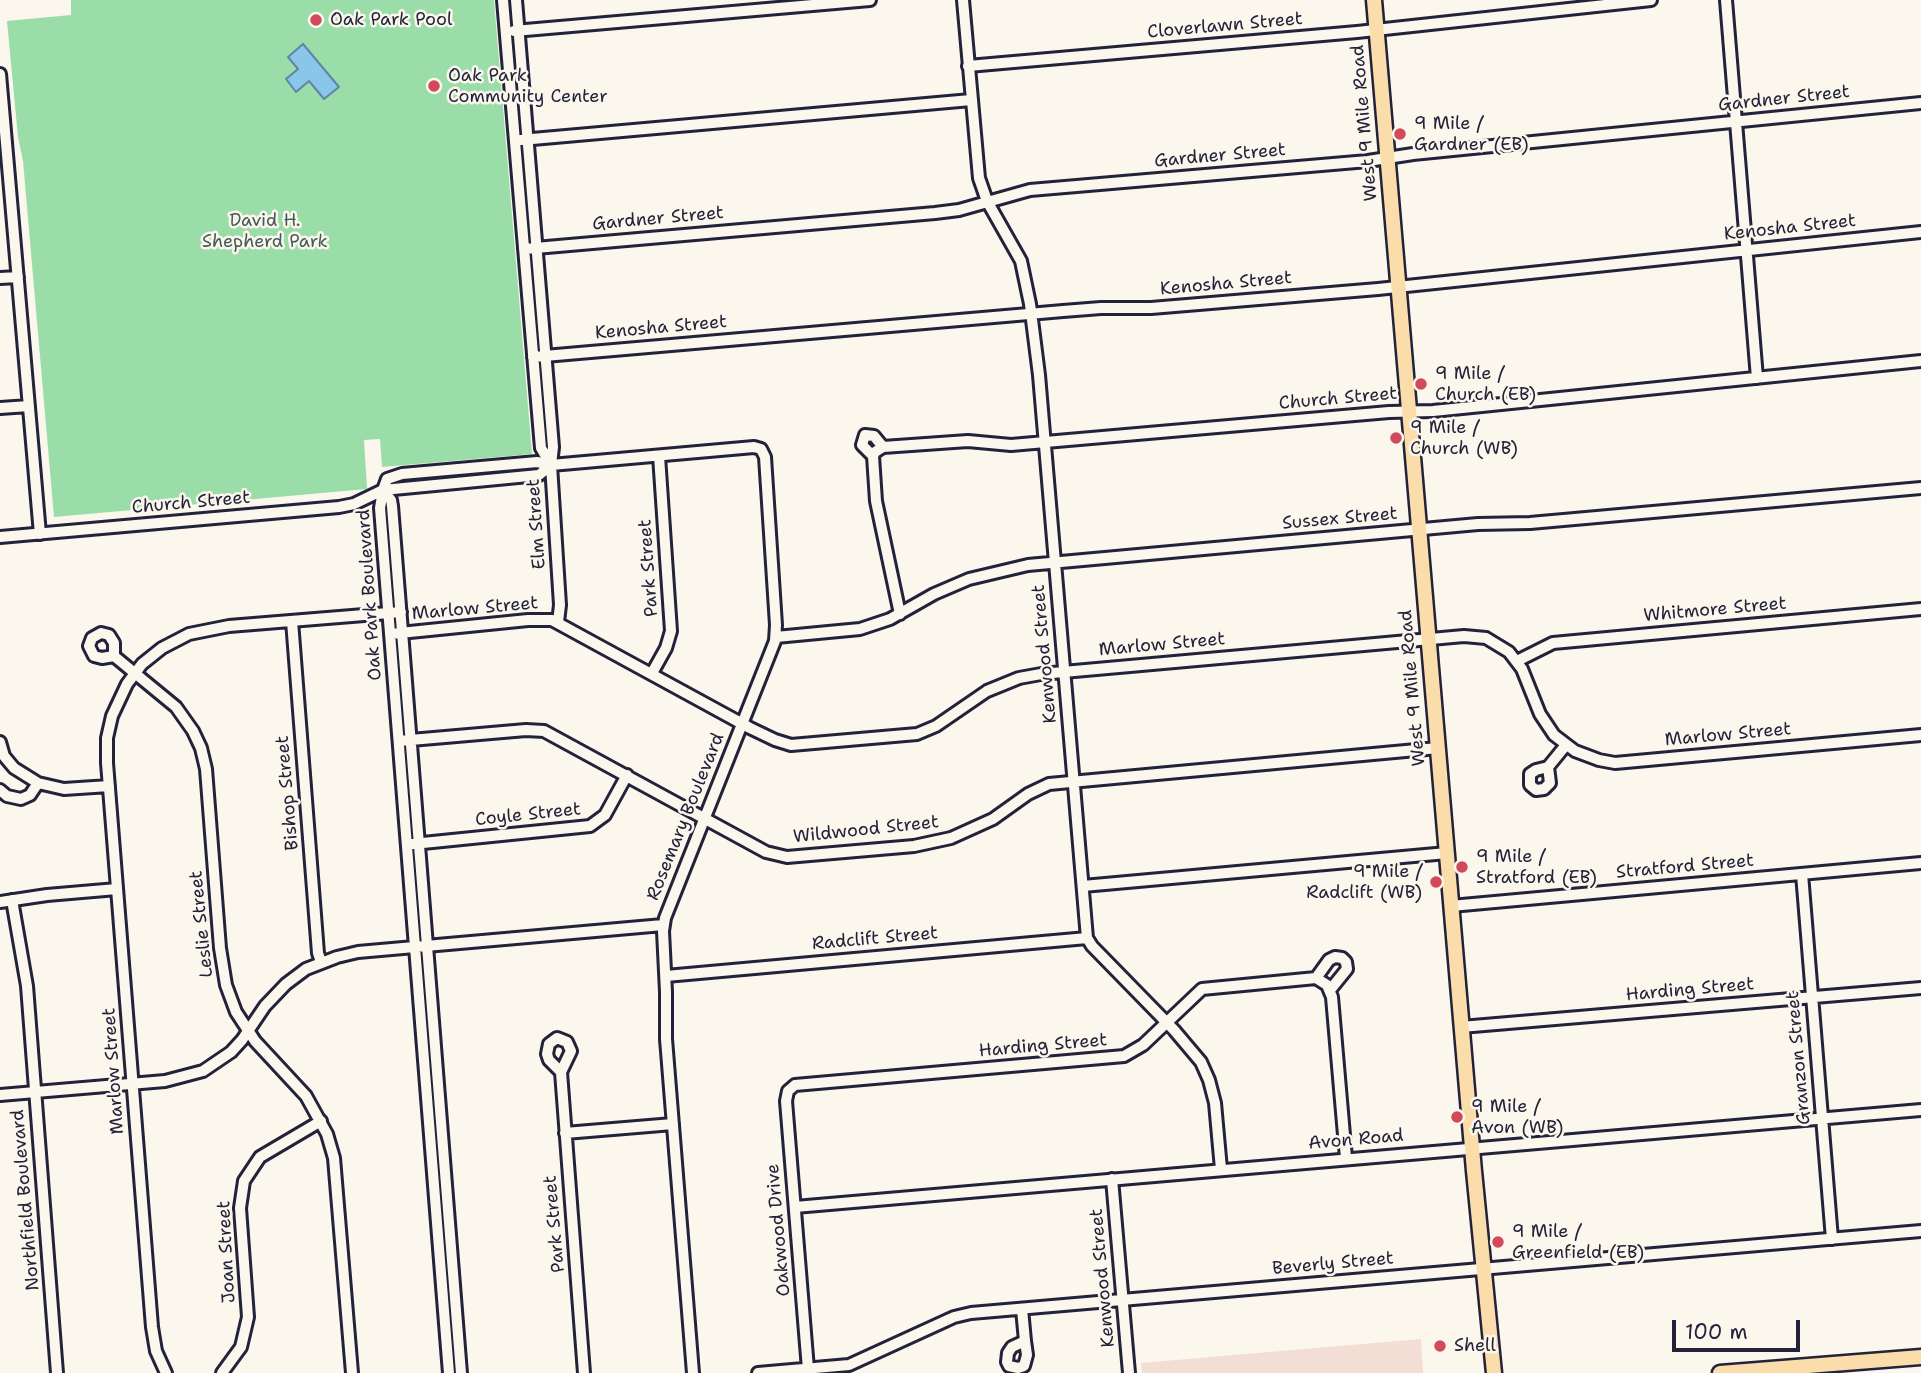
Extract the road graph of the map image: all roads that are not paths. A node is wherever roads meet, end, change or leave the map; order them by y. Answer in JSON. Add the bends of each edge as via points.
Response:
{"nodes":[{"id":1,"x":503,"y":0,"type":"edge"},
{"id":2,"x":516,"y":0,"type":"edge"},
{"id":3,"x":870,"y":0,"type":"edge"},
{"id":4,"x":963,"y":0,"type":"edge"},
{"id":5,"x":1374,"y":0,"type":"edge"},
{"id":6,"x":1651,"y":0,"type":"edge"},
{"id":7,"x":1726,"y":0,"type":"edge"},
{"id":8,"x":1376,"y":29,"type":"junction"},
{"id":9,"x":518,"y":31,"type":"junction"},
{"id":10,"x":505,"y":32,"type":"junction"},
{"id":11,"x":968,"y":66,"type":"junction"},
{"id":12,"x":0,"y":74,"type":"edge"},
{"id":13,"x":522,"y":75,"type":"junction"},
{"id":14,"x":509,"y":76,"type":"junction"},
{"id":15,"x":971,"y":100,"type":"junction"},
{"id":16,"x":1921,"y":103,"type":"edge"},
{"id":17,"x":1736,"y":121,"type":"junction"},
{"id":18,"x":527,"y":139,"type":"junction"},
{"id":19,"x":515,"y":140,"type":"junction"},
{"id":20,"x":3,"y":149,"type":"edge"},
{"id":21,"x":1387,"y":157,"type":"junction"},
{"id":22,"x":987,"y":201,"type":"junction"},
{"id":23,"x":1921,"y":232,"type":"edge"},
{"id":24,"x":537,"y":248,"type":"junction"},
{"id":25,"x":524,"y":249,"type":"junction"},
{"id":26,"x":1747,"y":250,"type":"junction"},
{"id":27,"x":18,"y":277,"type":"junction"},
{"id":28,"x":0,"y":278,"type":"edge"},
{"id":29,"x":1398,"y":285,"type":"junction"},
{"id":30,"x":1031,"y":314,"type":"junction"},
{"id":31,"x":546,"y":356,"type":"junction"},
{"id":32,"x":533,"y":357,"type":"junction"},
{"id":33,"x":1921,"y":361,"type":"edge"},
{"id":34,"x":1757,"y":378,"type":"junction"},
{"id":35,"x":29,"y":406,"type":"junction"},
{"id":36,"x":0,"y":408,"type":"edge"},
{"id":37,"x":1408,"y":410,"type":"junction"},
{"id":38,"x":1044,"y":442,"type":"junction"},
{"id":39,"x":883,"y":447,"type":"junction"},
{"id":40,"x":761,"y":449,"type":"joint"},
{"id":41,"x":659,"y":456,"type":"junction"},
{"id":42,"x":873,"y":456,"type":"junction"},
{"id":43,"x":551,"y":465,"type":"junction"},
{"id":44,"x":491,"y":466,"type":"junction"},
{"id":45,"x":442,"y":471,"type":"junction"},
{"id":46,"x":492,"y":478,"type":"junction"},
{"id":47,"x":443,"y":484,"type":"junction"},
{"id":48,"x":1921,"y":488,"type":"edge"},
{"id":49,"x":383,"y":490,"type":"junction"},
{"id":50,"x":1418,"y":529,"type":"junction"},
{"id":51,"x":40,"y":534,"type":"junction"},
{"id":52,"x":0,"y":537,"type":"edge"},
{"id":53,"x":1055,"y":562,"type":"junction"},
{"id":54,"x":1921,"y":609,"type":"edge"},
{"id":55,"x":401,"y":612,"type":"junction"},
{"id":56,"x":388,"y":613,"type":"junction"},
{"id":57,"x":900,"y":614,"type":"junction"},
{"id":58,"x":292,"y":621,"type":"junction"},
{"id":59,"x":558,"y":622,"type":"junction"},
{"id":60,"x":403,"y":634,"type":"junction"},
{"id":61,"x":390,"y":635,"type":"junction"},
{"id":62,"x":776,"y":637,"type":"junction"},
{"id":63,"x":1428,"y":638,"type":"junction"},
{"id":64,"x":114,"y":656,"type":"dead end"},
{"id":65,"x":1517,"y":661,"type":"junction"},
{"id":66,"x":1064,"y":671,"type":"junction"},
{"id":67,"x":135,"y":673,"type":"junction"},
{"id":68,"x":652,"y":674,"type":"junction"},
{"id":69,"x":743,"y":723,"type":"junction"},
{"id":70,"x":1921,"y":735,"type":"edge"},
{"id":71,"x":411,"y":740,"type":"junction"},
{"id":72,"x":398,"y":741,"type":"junction"},
{"id":73,"x":0,"y":742,"type":"edge"},
{"id":74,"x":1566,"y":745,"type":"junction"},
{"id":75,"x":1438,"y":748,"type":"junction"},
{"id":76,"x":2,"y":761,"type":"edge"},
{"id":77,"x":1548,"y":768,"type":"dead end"},
{"id":78,"x":627,"y":775,"type":"junction"},
{"id":79,"x":1073,"y":780,"type":"junction"},
{"id":80,"x":38,"y":783,"type":"junction"},
{"id":81,"x":109,"y":786,"type":"junction"},
{"id":82,"x":0,"y":790,"type":"edge"},
{"id":83,"x":705,"y":818,"type":"junction"},
{"id":84,"x":419,"y":843,"type":"junction"},
{"id":85,"x":406,"y":844,"type":"junction"},
{"id":86,"x":1447,"y":853,"type":"junction"},
{"id":87,"x":1921,"y":863,"type":"edge"},
{"id":88,"x":1802,"y":874,"type":"junction"},
{"id":89,"x":1083,"y":886,"type":"junction"},
{"id":90,"x":117,"y":889,"type":"junction"},
{"id":91,"x":12,"y":900,"type":"junction"},
{"id":92,"x":0,"y":902,"type":"edge"},
{"id":93,"x":1451,"y":906,"type":"junction"},
{"id":94,"x":663,"y":925,"type":"junction"},
{"id":95,"x":1087,"y":938,"type":"junction"},
{"id":96,"x":421,"y":946,"type":"junction"},
{"id":97,"x":321,"y":962,"type":"junction"},
{"id":98,"x":666,"y":975,"type":"junction"},
{"id":99,"x":1316,"y":978,"type":"junction"},
{"id":100,"x":1921,"y":988,"type":"edge"},
{"id":101,"x":1330,"y":990,"type":"junction"},
{"id":102,"x":1812,"y":997,"type":"junction"},
{"id":103,"x":1167,"y":1022,"type":"junction"},
{"id":104,"x":1461,"y":1027,"type":"junction"},
{"id":105,"x":248,"y":1031,"type":"junction"},
{"id":106,"x":561,"y":1072,"type":"dead end"},
{"id":107,"x":132,"y":1084,"type":"junction"},
{"id":108,"x":789,"y":1089,"type":"joint"},
{"id":109,"x":35,"y":1092,"type":"junction"},
{"id":110,"x":0,"y":1095,"type":"edge"},
{"id":111,"x":1921,"y":1110,"type":"edge"},
{"id":112,"x":1822,"y":1118,"type":"junction"},
{"id":113,"x":321,"y":1121,"type":"junction"},
{"id":114,"x":673,"y":1124,"type":"junction"},
{"id":115,"x":565,"y":1133,"type":"junction"},
{"id":116,"x":1472,"y":1147,"type":"junction"},
{"id":117,"x":1346,"y":1158,"type":"junction"},
{"id":118,"x":1222,"y":1169,"type":"junction"},
{"id":119,"x":1112,"y":1179,"type":"junction"},
{"id":120,"x":795,"y":1207,"type":"junction"},
{"id":121,"x":1921,"y":1231,"type":"edge"},
{"id":122,"x":444,"y":1237,"type":"junction"},
{"id":123,"x":1832,"y":1239,"type":"junction"},
{"id":124,"x":1482,"y":1268,"type":"junction"},
{"id":125,"x":1122,"y":1300,"type":"junction"},
{"id":126,"x":1022,"y":1309,"type":"junction"},
{"id":127,"x":1025,"y":1341,"type":"dead end"},
{"id":128,"x":1921,"y":1357,"type":"edge"},
{"id":129,"x":1921,"y":1366,"type":"edge"},
{"id":130,"x":808,"y":1369,"type":"junction"},
{"id":131,"x":57,"y":1373,"type":"edge"},
{"id":132,"x":166,"y":1373,"type":"edge"},
{"id":133,"x":222,"y":1373,"type":"edge"},
{"id":134,"x":352,"y":1373,"type":"edge"},
{"id":135,"x":449,"y":1373,"type":"edge"},
{"id":136,"x":461,"y":1373,"type":"edge"},
{"id":137,"x":584,"y":1373,"type":"edge"},
{"id":138,"x":693,"y":1373,"type":"edge"},
{"id":139,"x":758,"y":1373,"type":"edge"},
{"id":140,"x":1129,"y":1373,"type":"edge"},
{"id":141,"x":1494,"y":1373,"type":"edge"},
{"id":142,"x":1720,"y":1373,"type":"edge"},
{"id":143,"x":1879,"y":1373,"type":"edge"}],
"edges":[{"from":1,"to":10,"type":"street"},
{"from":2,"to":9,"type":"street"},
{"from":3,"to":9,"type":"street"},
{"from":4,"to":11,"type":"street","name":"Kenwood Street"},
{"from":5,"to":8,"type":"main road","name":"West 9 Mile Road"},
{"from":6,"to":8,"type":"street","name":"Cloverlawn Street"},
{"from":7,"to":17,"type":"street"},
{"from":8,"to":11,"type":"street","name":"Cloverlawn Street"},
{"from":8,"to":21,"type":"main road","name":"West 9 Mile Road"},
{"from":9,"to":10,"type":"street"},
{"from":9,"to":13,"type":"street"},
{"from":10,"to":14,"type":"street"},
{"from":11,"to":15,"type":"street","name":"Kenwood Street"},
{"from":12,"to":20,"type":"street"},
{"from":13,"to":14,"type":"street"},
{"from":13,"to":18,"type":"street"},
{"from":14,"to":19,"type":"street"},
{"from":15,"to":18,"type":"street"},
{"from":15,"to":22,"type":"street","name":"Kenwood Street","via":[[977,171]]},
{"from":16,"to":17,"type":"street","name":"Gardner Street"},
{"from":17,"to":21,"type":"street","name":"Gardner Street"},
{"from":17,"to":26,"type":"street"},
{"from":18,"to":19,"type":"street"},
{"from":18,"to":24,"type":"street"},
{"from":19,"to":25,"type":"street"},
{"from":20,"to":27,"type":"street"},
{"from":21,"to":22,"type":"street","name":"Gardner Street","via":[[1030,190]]},
{"from":21,"to":29,"type":"main road","name":"West 9 Mile Road"},
{"from":22,"to":24,"type":"street","name":"Gardner Street","via":[[934,213]]},
{"from":22,"to":30,"type":"street","name":"Kenwood Street","via":[[1021,261]]},
{"from":23,"to":26,"type":"street","name":"Kenosha Street"},
{"from":24,"to":25,"type":"street","name":"Gardner Street"},
{"from":24,"to":31,"type":"street"},
{"from":25,"to":32,"type":"street"},
{"from":26,"to":29,"type":"street","name":"Kenosha Street"},
{"from":26,"to":34,"type":"street"},
{"from":27,"to":28,"type":"street"},
{"from":27,"to":35,"type":"street"},
{"from":29,"to":30,"type":"street","name":"Kenosha Street"},
{"from":29,"to":37,"type":"main road","name":"West 9 Mile Road"},
{"from":30,"to":31,"type":"street","name":"Kenosha Street"},
{"from":30,"to":38,"type":"street","name":"Kenwood Street"},
{"from":31,"to":32,"type":"street","name":"Kenosha Street"},
{"from":31,"to":43,"type":"street"},
{"from":32,"to":43,"type":"street","via":[[541,448]]},
{"from":33,"to":34,"type":"street","name":"Church Street"},
{"from":34,"to":37,"type":"street","name":"Church Street"},
{"from":35,"to":36,"type":"street"},
{"from":35,"to":51,"type":"street"},
{"from":37,"to":38,"type":"street","name":"Church Street"},
{"from":37,"to":50,"type":"main road","name":"West 9 Mile Road"},
{"from":38,"to":39,"type":"street","name":"Church Street"},
{"from":38,"to":53,"type":"street","name":"Kenwood Street"},
{"from":39,"to":42,"type":"street"},
{"from":39,"to":42,"type":"street","name":"Church Street","via":[[874,436],[865,435],[862,445]]},
{"from":40,"to":41,"type":"street","name":"Church Street"},
{"from":40,"to":62,"type":"street","name":"Rosemary Boulevard"},
{"from":41,"to":43,"type":"street","name":"Church Street"},
{"from":41,"to":68,"type":"street","name":"Park Street","via":[[671,631]]},
{"from":42,"to":57,"type":"street","name":"Church Street","via":[[878,509]]},
{"from":43,"to":44,"type":"street","name":"Church Street"},
{"from":43,"to":46,"type":"street","name":"Church Street","via":[[539,474]]},
{"from":43,"to":59,"type":"street","name":"Elm Street"},
{"from":44,"to":45,"type":"street","name":"Church Street"},
{"from":44,"to":46,"type":"street"},
{"from":45,"to":47,"type":"street"},
{"from":45,"to":49,"type":"street","name":"Church Street","via":[[395,476],[387,479]]},
{"from":46,"to":47,"type":"street","name":"Church Street"},
{"from":47,"to":49,"type":"street","name":"Church Street"},
{"from":48,"to":50,"type":"street","name":"Sussex Street"},
{"from":49,"to":51,"type":"street","name":"Church Street","via":[[340,507]]},
{"from":49,"to":55,"type":"street","name":"Oak Park Boulevard","via":[[392,506]]},
{"from":49,"to":56,"type":"street","name":"Oak Park Boulevard","via":[[379,501]]},
{"from":50,"to":53,"type":"street","name":"Sussex Street"},
{"from":50,"to":63,"type":"main road","name":"West 9 Mile Road"},
{"from":51,"to":52,"type":"street","name":"Church Street"},
{"from":53,"to":57,"type":"street","name":"Sussex Street","via":[[969,579]]},
{"from":53,"to":66,"type":"street","name":"Kenwood Street"},
{"from":54,"to":65,"type":"street","name":"Whitmore Street","via":[[1553,643]]},
{"from":55,"to":56,"type":"street","name":"Marlow Street"},
{"from":55,"to":60,"type":"street","name":"Oak Park Boulevard"},
{"from":56,"to":58,"type":"street","name":"Marlow Street"},
{"from":56,"to":61,"type":"street","name":"Oak Park Boulevard"},
{"from":57,"to":62,"type":"street","name":"Sussex Street","via":[[860,629]]},
{"from":58,"to":67,"type":"street","name":"Marlow Street","via":[[189,634],[162,648]]},
{"from":58,"to":97,"type":"street","name":"Bishop Street"},
{"from":59,"to":60,"type":"street","name":"Marlow Street","via":[[528,620]]},
{"from":59,"to":68,"type":"street","name":"Marlow Street"},
{"from":60,"to":61,"type":"street","name":"Marlow Street"},
{"from":60,"to":71,"type":"street","name":"Oak Park Boulevard"},
{"from":61,"to":72,"type":"street","name":"Oak Park Boulevard"},
{"from":62,"to":69,"type":"street","name":"Rosemary Boulevard"},
{"from":63,"to":65,"type":"street","name":"Marlow Street","via":[[1486,638]]},
{"from":63,"to":66,"type":"street","name":"Marlow Street"},
{"from":63,"to":75,"type":"main road","name":"West 9 Mile Road"},
{"from":64,"to":67,"type":"street","name":"Leslie Street"},
{"from":65,"to":74,"type":"street","name":"Marlow Street","via":[[1540,714]]},
{"from":66,"to":69,"type":"street","name":"Marlow Street","via":[[1004,683],[917,734],[791,745]]},
{"from":66,"to":79,"type":"street","name":"Kenwood Street"},
{"from":67,"to":81,"type":"street","name":"Marlow Street","via":[[110,723]]},
{"from":67,"to":105,"type":"street","name":"Leslie Street","via":[[176,707],[201,748],[223,975]]},
{"from":68,"to":69,"type":"street","name":"Marlow Street"},
{"from":69,"to":83,"type":"street","name":"Rosemary Boulevard"},
{"from":70,"to":74,"type":"street","name":"Marlow Street","via":[[1615,763],[1586,757]]},
{"from":71,"to":72,"type":"street","name":"Wildwood Street"},
{"from":71,"to":78,"type":"street","name":"Wildwood Street","via":[[540,730]]},
{"from":71,"to":84,"type":"street","name":"Oak Park Boulevard"},
{"from":72,"to":85,"type":"street","name":"Oak Park Boulevard"},
{"from":73,"to":76,"type":"street"},
{"from":74,"to":77,"type":"street"},
{"from":75,"to":79,"type":"street","name":"Wildwood Street"},
{"from":75,"to":86,"type":"main road","name":"West 9 Mile Road"},
{"from":76,"to":80,"type":"street"},
{"from":78,"to":83,"type":"street","name":"Wildwood Street"},
{"from":78,"to":84,"type":"street","name":"Coyle Street","via":[[605,815],[590,826]]},
{"from":79,"to":83,"type":"street","name":"Wildwood Street","via":[[1036,788],[970,831],[902,847],[779,856]]},
{"from":79,"to":89,"type":"street","name":"Kenwood Street"},
{"from":80,"to":81,"type":"street","via":[[64,789]]},
{"from":80,"to":82,"type":"street","via":[[30,795],[20,799]]},
{"from":81,"to":90,"type":"street","name":"Marlow Street"},
{"from":83,"to":94,"type":"street","name":"Rosemary Boulevard"},
{"from":84,"to":85,"type":"street","name":"Coyle Street"},
{"from":84,"to":96,"type":"street","name":"Oak Park Boulevard"},
{"from":85,"to":96,"type":"street","name":"Oak Park Boulevard"},
{"from":86,"to":89,"type":"street"},
{"from":86,"to":93,"type":"main road","name":"West 9 Mile Road"},
{"from":87,"to":88,"type":"street","name":"Stratford Street"},
{"from":88,"to":93,"type":"street","name":"Stratford Street"},
{"from":88,"to":102,"type":"street","name":"Granzon Street"},
{"from":89,"to":95,"type":"street","name":"Kenwood Street"},
{"from":90,"to":91,"type":"street"},
{"from":90,"to":107,"type":"street","name":"Marlow Street"},
{"from":91,"to":92,"type":"street"},
{"from":91,"to":109,"type":"street","name":"Northfield Boulevard","via":[[27,986]]},
{"from":93,"to":104,"type":"main road","name":"West 9 Mile Road"},
{"from":94,"to":96,"type":"street"},
{"from":94,"to":98,"type":"street","name":"Rosemary Boulevard"},
{"from":95,"to":98,"type":"street","name":"Radclift Street"},
{"from":95,"to":103,"type":"street"},
{"from":96,"to":97,"type":"street","via":[[358,952]]},
{"from":96,"to":122,"type":"street","name":"Oak Park Boulevard"},
{"from":97,"to":105,"type":"street","via":[[277,992]]},
{"from":98,"to":114,"type":"street","name":"Rosemary Boulevard"},
{"from":99,"to":101,"type":"street"},
{"from":99,"to":101,"type":"street","via":[[1329,960],[1342,958],[1347,969]]},
{"from":99,"to":103,"type":"street","name":"Harding Street","via":[[1206,987]]},
{"from":100,"to":102,"type":"street","name":"Harding Street"},
{"from":101,"to":117,"type":"street"},
{"from":102,"to":104,"type":"street","name":"Harding Street"},
{"from":102,"to":112,"type":"street","name":"Granzon Street"},
{"from":103,"to":108,"type":"street","name":"Harding Street","via":[[1136,1051],[1118,1057],[801,1084]]},
{"from":103,"to":118,"type":"street","via":[[1194,1052],[1209,1080]]},
{"from":104,"to":116,"type":"main road","name":"West 9 Mile Road"},
{"from":105,"to":107,"type":"street","via":[[232,1052],[203,1071]]},
{"from":105,"to":113,"type":"street","name":"Leslie Street","via":[[297,1084]]},
{"from":106,"to":115,"type":"street","name":"Park Street"},
{"from":107,"to":109,"type":"street"},
{"from":107,"to":132,"type":"street","name":"Marlow Street","via":[[152,1328]]},
{"from":108,"to":120,"type":"street","name":"Oakwood Drive","via":[[786,1101]]},
{"from":109,"to":110,"type":"street"},
{"from":109,"to":131,"type":"street","name":"Northfield Boulevard"},
{"from":111,"to":112,"type":"street","name":"Avon Road"},
{"from":112,"to":116,"type":"street","name":"Avon Road"},
{"from":112,"to":123,"type":"street","name":"Granzon Street"},
{"from":113,"to":133,"type":"street","name":"Joan Street","via":[[260,1157],[244,1181],[240,1208],[248,1317],[241,1347]]},
{"from":113,"to":134,"type":"street","name":"Leslie Street","via":[[336,1168]]},
{"from":114,"to":115,"type":"street"},
{"from":114,"to":138,"type":"street","name":"Rosemary Boulevard"},
{"from":115,"to":137,"type":"street","name":"Park Street"},
{"from":116,"to":117,"type":"street","name":"Avon Road"},
{"from":116,"to":124,"type":"main road","name":"West 9 Mile Road"},
{"from":117,"to":118,"type":"street","name":"Avon Road"},
{"from":118,"to":119,"type":"street","name":"Avon Road"},
{"from":119,"to":120,"type":"street","name":"Avon Road"},
{"from":119,"to":125,"type":"street","name":"Kenwood Street"},
{"from":120,"to":130,"type":"street","name":"Oakwood Drive"},
{"from":121,"to":123,"type":"street","name":"Beverly Street"},
{"from":122,"to":135,"type":"street","name":"Oak Park Boulevard"},
{"from":122,"to":136,"type":"street","name":"Oak Park Boulevard"},
{"from":123,"to":124,"type":"street","name":"Beverly Street"},
{"from":124,"to":125,"type":"street","name":"Beverly Street"},
{"from":124,"to":141,"type":"main road","name":"West 9 Mile Road"},
{"from":125,"to":126,"type":"street","name":"Beverly Street"},
{"from":125,"to":140,"type":"street","name":"Kenwood Street"},
{"from":126,"to":127,"type":"street"},
{"from":126,"to":130,"type":"street","name":"Beverly Street","via":[[959,1315],[861,1361]]},
{"from":128,"to":142,"type":"main road"},
{"from":129,"to":143,"type":"main road"},
{"from":130,"to":139,"type":"street","name":"Beverly Street"}]}
